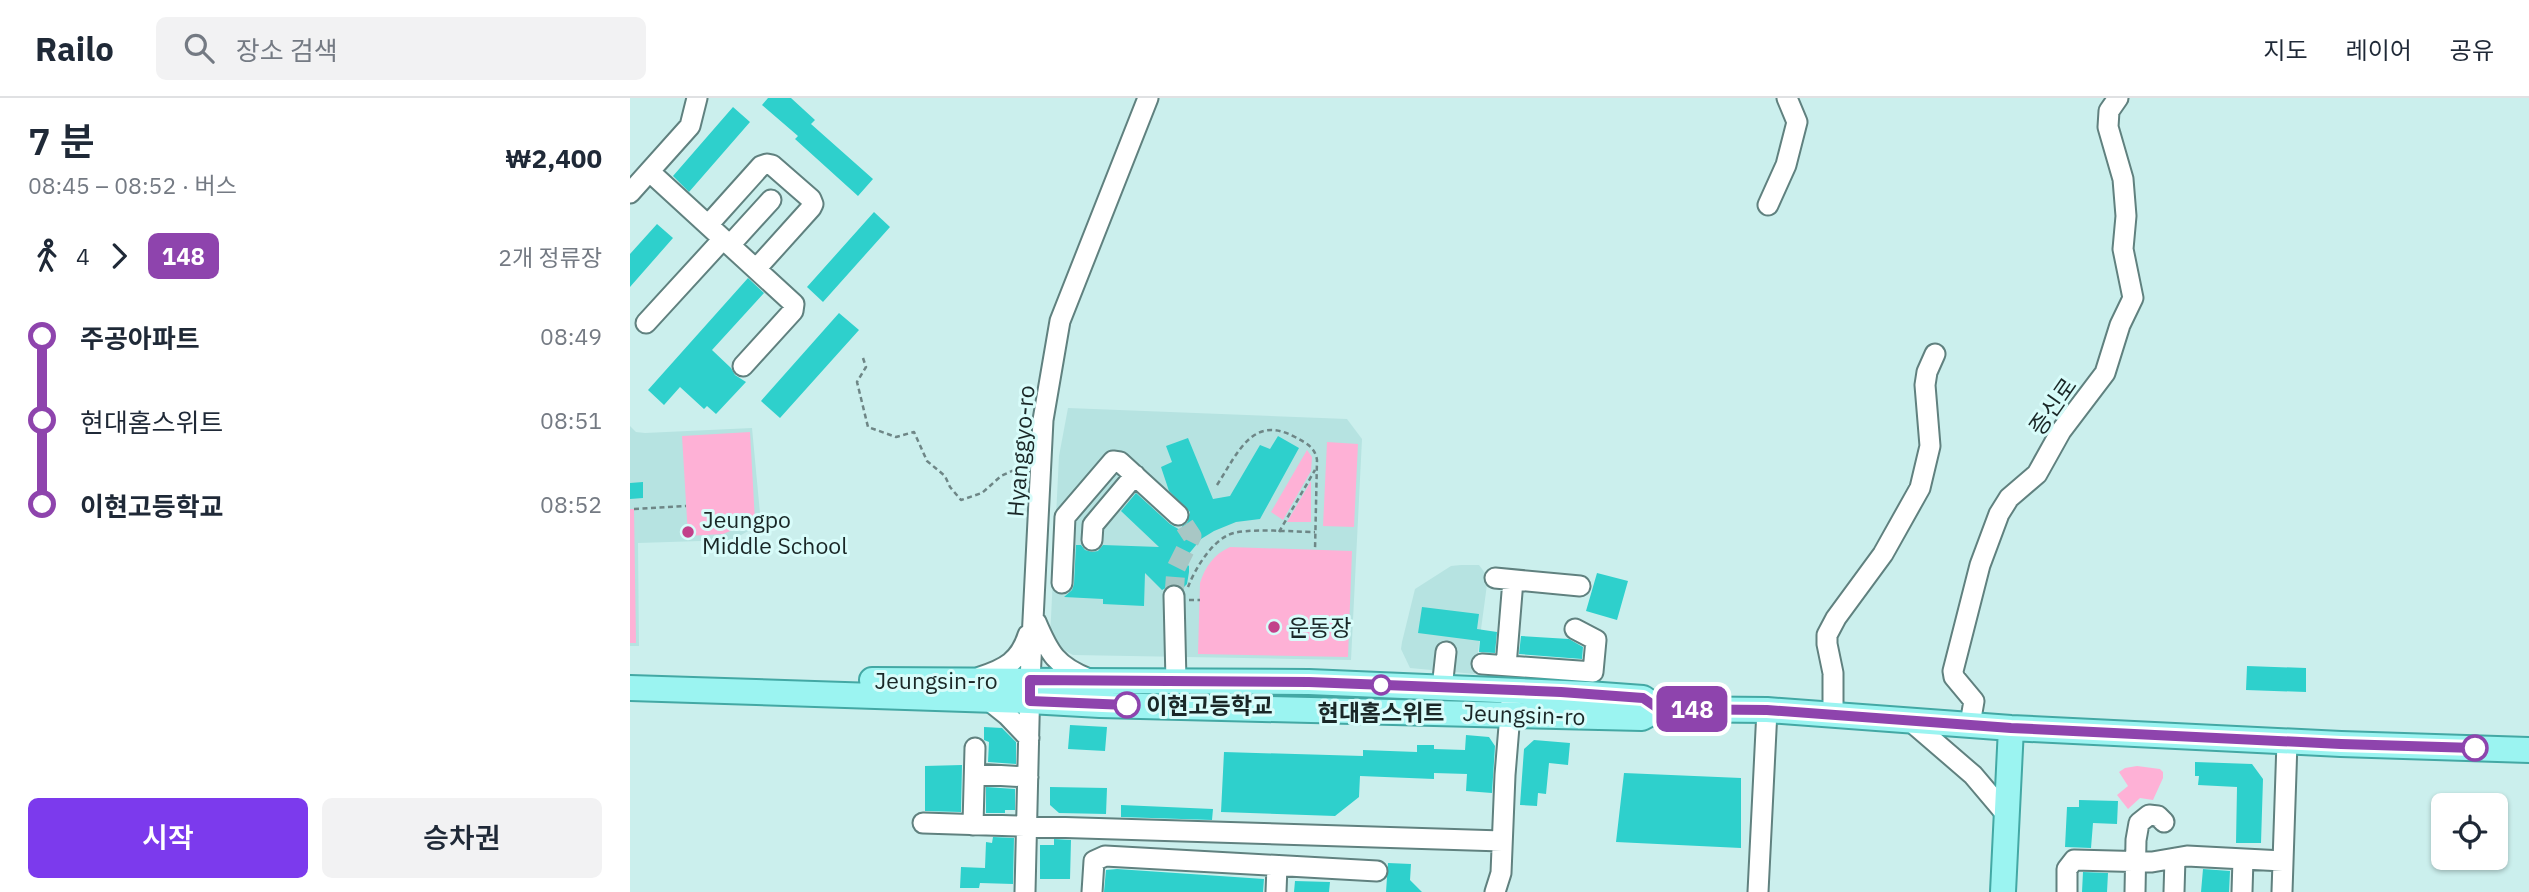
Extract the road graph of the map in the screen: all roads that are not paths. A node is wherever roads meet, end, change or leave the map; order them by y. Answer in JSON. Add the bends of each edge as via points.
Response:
{"nodes":[{"id":1,"x":697,"y":98,"type":"edge"},
{"id":2,"x":1148,"y":98,"type":"edge"},
{"id":3,"x":1787,"y":98,"type":"edge"},
{"id":4,"x":2118,"y":98,"type":"edge"},
{"id":5,"x":649,"y":172,"type":"junction"},
{"id":6,"x":630,"y":193,"type":"edge"},
{"id":7,"x":771,"y":200,"type":"dead end"},
{"id":8,"x":1768,"y":205,"type":"dead end"},
{"id":9,"x":720,"y":236,"type":"junction"},
{"id":10,"x":756,"y":269,"type":"junction"},
{"id":11,"x":646,"y":323,"type":"dead end"},
{"id":12,"x":1935,"y":354,"type":"dead end"},
{"id":13,"x":743,"y":366,"type":"dead end"},
{"id":14,"x":1135,"y":475,"type":"junction"},
{"id":15,"x":1178,"y":515,"type":"tunnel mouth"},
{"id":16,"x":1039,"y":516,"type":"junction"},
{"id":17,"x":1065,"y":517,"type":"junction"},
{"id":18,"x":1092,"y":540,"type":"dead end"},
{"id":19,"x":1062,"y":583,"type":"dead end"},
{"id":20,"x":1580,"y":586,"type":"dead end"},
{"id":21,"x":1180,"y":598,"type":"tunnel mouth"},
{"id":22,"x":1034,"y":617,"type":"junction"},
{"id":23,"x":1575,"y":629,"type":"dead end"},
{"id":24,"x":1446,"y":652,"type":"dead end"},
{"id":25,"x":1482,"y":664,"type":"dead end"},
{"id":26,"x":1506,"y":666,"type":"junction"},
{"id":27,"x":630,"y":673,"type":"edge"},
{"id":28,"x":970,"y":680,"type":"junction"},
{"id":29,"x":1093,"y":681,"type":"junction"},
{"id":30,"x":1176,"y":681,"type":"junction"},
{"id":31,"x":1590,"y":683,"type":"junction"},
{"id":32,"x":630,"y":688,"type":"edge"},
{"id":33,"x":1442,"y":688,"type":"junction"},
{"id":34,"x":1030,"y":690,"type":"junction"},
{"id":35,"x":1523,"y":691,"type":"junction"},
{"id":36,"x":988,"y":699,"type":"junction"},
{"id":37,"x":1659,"y":709,"type":"junction"},
{"id":38,"x":1767,"y":710,"type":"junction"},
{"id":39,"x":1833,"y":714,"type":"junction"},
{"id":40,"x":1908,"y":719,"type":"junction"},
{"id":41,"x":1969,"y":724,"type":"junction"},
{"id":42,"x":2011,"y":728,"type":"junction"},
{"id":43,"x":1029,"y":738,"type":"junction"},
{"id":44,"x":2287,"y":742,"type":"junction"},
{"id":45,"x":975,"y":748,"type":"dead end"},
{"id":46,"x":2529,"y":750,"type":"edge"},
{"id":47,"x":975,"y":774,"type":"junction"},
{"id":48,"x":1028,"y":777,"type":"junction"},
{"id":49,"x":2007,"y":814,"type":"junction"},
{"id":50,"x":2164,"y":822,"type":"dead end"},
{"id":51,"x":923,"y":823,"type":"dead end"},
{"id":52,"x":973,"y":824,"type":"junction"},
{"id":53,"x":1027,"y":826,"type":"junction"},
{"id":54,"x":1502,"y":841,"type":"junction"},
{"id":55,"x":2175,"y":858,"type":"junction"},
{"id":56,"x":2243,"y":859,"type":"junction"},
{"id":57,"x":2135,"y":861,"type":"junction"},
{"id":58,"x":2283,"y":861,"type":"junction"},
{"id":59,"x":1277,"y":866,"type":"junction"},
{"id":60,"x":1377,"y":872,"type":"dead end"},
{"id":61,"x":1025,"y":892,"type":"edge"},
{"id":62,"x":1092,"y":892,"type":"edge"},
{"id":63,"x":1276,"y":892,"type":"edge"},
{"id":64,"x":1495,"y":892,"type":"edge"},
{"id":65,"x":1758,"y":892,"type":"edge"},
{"id":66,"x":2003,"y":892,"type":"edge"},
{"id":67,"x":2067,"y":892,"type":"edge"},
{"id":68,"x":2135,"y":892,"type":"edge"},
{"id":69,"x":2174,"y":892,"type":"edge"},
{"id":70,"x":2242,"y":892,"type":"edge"},
{"id":71,"x":2282,"y":892,"type":"edge"}],
"edges":[{"from":1,"to":5,"type":"street","via":[[690,125]]},
{"from":2,"to":16,"type":"street","name":"Hyanggyo-ro","via":[[1060,321],[1043,420]]},
{"from":3,"to":8,"type":"street","via":[[1797,122],[1786,165]]},
{"from":4,"to":41,"type":"street","name":"증신로","via":[[2109,111],[2108,127],[2123,178],[2123,256],[2133,298],[2105,373],[2061,431],[2036,474],[2003,507],[1984,553],[1953,671],[1974,701]]},
{"from":5,"to":6,"type":"street"},
{"from":5,"to":9,"type":"street"},
{"from":7,"to":9,"type":"street"},
{"from":9,"to":10,"type":"street"},
{"from":9,"to":10,"type":"street","via":[[766,164],[772,164],[813,204]]},
{"from":9,"to":11,"type":"street"},
{"from":10,"to":13,"type":"street","via":[[794,308]]},
{"from":12,"to":39,"type":"street","via":[[1925,385],[1930,446],[1920,488],[1883,554],[1827,635]]},
{"from":14,"to":15,"type":"street"},
{"from":14,"to":17,"type":"street","via":[[1113,461]]},
{"from":14,"to":18,"type":"street","via":[[1093,525]]},
{"from":16,"to":17,"type":"street"},
{"from":16,"to":22,"type":"street","name":"Hyanggyo-ro"},
{"from":17,"to":19,"type":"street"},
{"from":20,"to":26,"type":"street","via":[[1504,579]]},
{"from":21,"to":30,"type":"street"},
{"from":22,"to":28,"type":"street","via":[[1014,662]]},
{"from":22,"to":29,"type":"street","via":[[1054,658]]},
{"from":22,"to":34,"type":"street","name":"Hyanggyo-ro"},
{"from":23,"to":31,"type":"street","via":[[1596,640]]},
{"from":24,"to":33,"type":"street"},
{"from":25,"to":26,"type":"street"},
{"from":26,"to":35,"type":"street"},
{"from":27,"to":28,"type":"main road","name":"Jeungsin-ro"},
{"from":28,"to":34,"type":"main road","name":"Jeungsin-ro"},
{"from":29,"to":30,"type":"main road","name":"Jeungsin-ro"},
{"from":29,"to":34,"type":"main road","name":"Jeungsin-ro"},
{"from":30,"to":33,"type":"main road","name":"Jeungsin-ro"},
{"from":31,"to":35,"type":"main road","name":"Jeungsin-ro"},
{"from":31,"to":37,"type":"main road","name":"Jeungsin-ro","via":[[1643,698]]},
{"from":32,"to":36,"type":"main road","name":"Jeungsin-ro"},
{"from":33,"to":35,"type":"main road","name":"Jeungsin-ro"},
{"from":34,"to":35,"type":"main road","name":"Jeungsin-ro","via":[[1100,705]]},
{"from":34,"to":36,"type":"main road","name":"Jeungsin-ro"},
{"from":34,"to":43,"type":"street","name":"Hyanggyo-ro"},
{"from":35,"to":37,"type":"main road","name":"Jeungsin-ro","via":[[1642,718]]},
{"from":35,"to":54,"type":"street"},
{"from":36,"to":43,"type":"street"},
{"from":37,"to":38,"type":"main road","name":"Jeungsin-ro"},
{"from":38,"to":39,"type":"main road","name":"Jeungsin-ro"},
{"from":38,"to":65,"type":"street"},
{"from":39,"to":40,"type":"main road","name":"Jeungsin-ro"},
{"from":40,"to":41,"type":"main road","name":"Jeungsin-ro"},
{"from":40,"to":49,"type":"street","via":[[1972,775]]},
{"from":41,"to":42,"type":"main road","name":"Jeungsin-ro"},
{"from":42,"to":44,"type":"main road","name":"Jeungsin-ro"},
{"from":42,"to":49,"type":"main road"},
{"from":43,"to":48,"type":"street","name":"Hyanggyo-ro"},
{"from":44,"to":46,"type":"main road","name":"Jeungsin-ro"},
{"from":44,"to":58,"type":"street"},
{"from":45,"to":47,"type":"street"},
{"from":47,"to":48,"type":"street"},
{"from":47,"to":52,"type":"street"},
{"from":48,"to":53,"type":"street","name":"Hyanggyo-ro"},
{"from":49,"to":66,"type":"main road"},
{"from":50,"to":57,"type":"street","via":[[2153,815],[2141,819]]},
{"from":51,"to":52,"type":"street"},
{"from":52,"to":53,"type":"street"},
{"from":53,"to":54,"type":"street"},
{"from":53,"to":61,"type":"street","name":"Hyanggyo-ro"},
{"from":54,"to":64,"type":"street"},
{"from":55,"to":56,"type":"street"},
{"from":55,"to":57,"type":"street"},
{"from":55,"to":69,"type":"street"},
{"from":56,"to":58,"type":"street"},
{"from":56,"to":70,"type":"street"},
{"from":57,"to":67,"type":"street","via":[[2074,860],[2067,869]]},
{"from":57,"to":68,"type":"street"},
{"from":58,"to":71,"type":"street"},
{"from":59,"to":60,"type":"street"},
{"from":59,"to":62,"type":"street","via":[[1105,856],[1094,861]]},
{"from":59,"to":63,"type":"street"}]}
